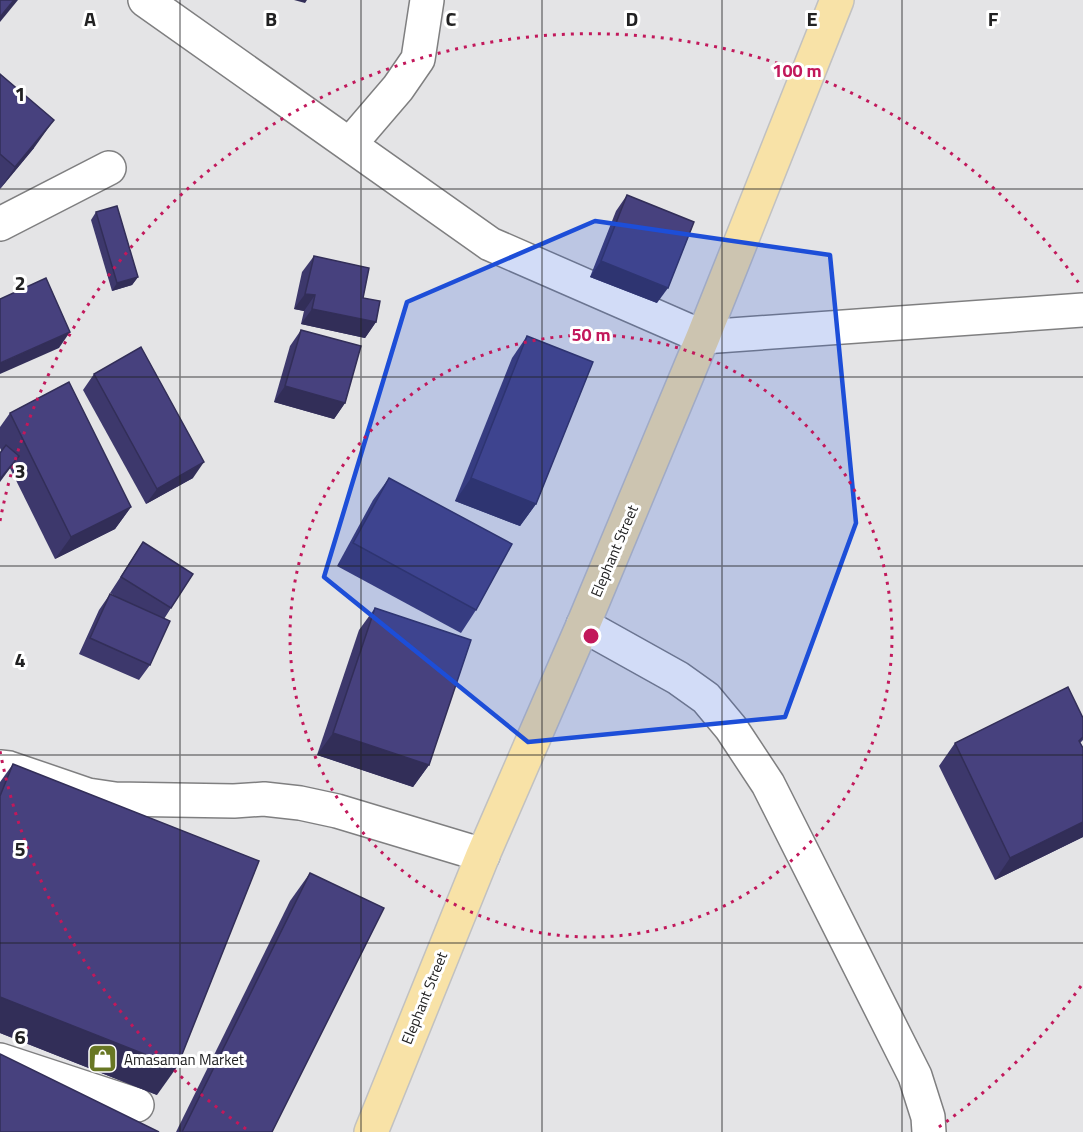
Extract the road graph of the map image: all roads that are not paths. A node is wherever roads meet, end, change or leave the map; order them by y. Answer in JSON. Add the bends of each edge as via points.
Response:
{"nodes":[{"id":1,"x":146,"y":0,"type":"edge"},
{"id":2,"x":427,"y":0,"type":"edge"},
{"id":3,"x":830,"y":4,"type":"edge"},
{"id":4,"x":350,"y":144,"type":"junction"},
{"id":5,"x":109,"y":168,"type":"dead end"},
{"id":6,"x":0,"y":224,"type":"edge"},
{"id":7,"x":1083,"y":310,"type":"edge"},
{"id":8,"x":703,"y":337,"type":"junction"},
{"id":9,"x":583,"y":625,"type":"junction"},
{"id":10,"x":0,"y":767,"type":"edge"},
{"id":11,"x":483,"y":855,"type":"junction"},
{"id":12,"x":0,"y":1060,"type":"edge"},
{"id":13,"x":137,"y":1105,"type":"dead end"},
{"id":14,"x":371,"y":1132,"type":"edge"},
{"id":15,"x":929,"y":1132,"type":"edge"}],
"edges":[{"from":1,"to":4,"type":"street"},
{"from":2,"to":4,"type":"street","via":[[417,59],[398,88]]},
{"from":3,"to":8,"type":"main road","name":"Elephant Street"},
{"from":4,"to":8,"type":"street","via":[[490,244]]},
{"from":5,"to":6,"type":"street"},
{"from":7,"to":8,"type":"street"},
{"from":8,"to":9,"type":"main road","name":"Elephant Street"},
{"from":9,"to":11,"type":"main road","name":"Elephant Street"},
{"from":9,"to":15,"type":"street","via":[[678,678],[706,698],[731,728],[768,784],[915,1076]]},
{"from":10,"to":11,"type":"street","via":[[88,795],[115,799],[264,799],[300,803]]},
{"from":11,"to":14,"type":"main road","name":"Elephant Street"},
{"from":12,"to":13,"type":"street"}]}
